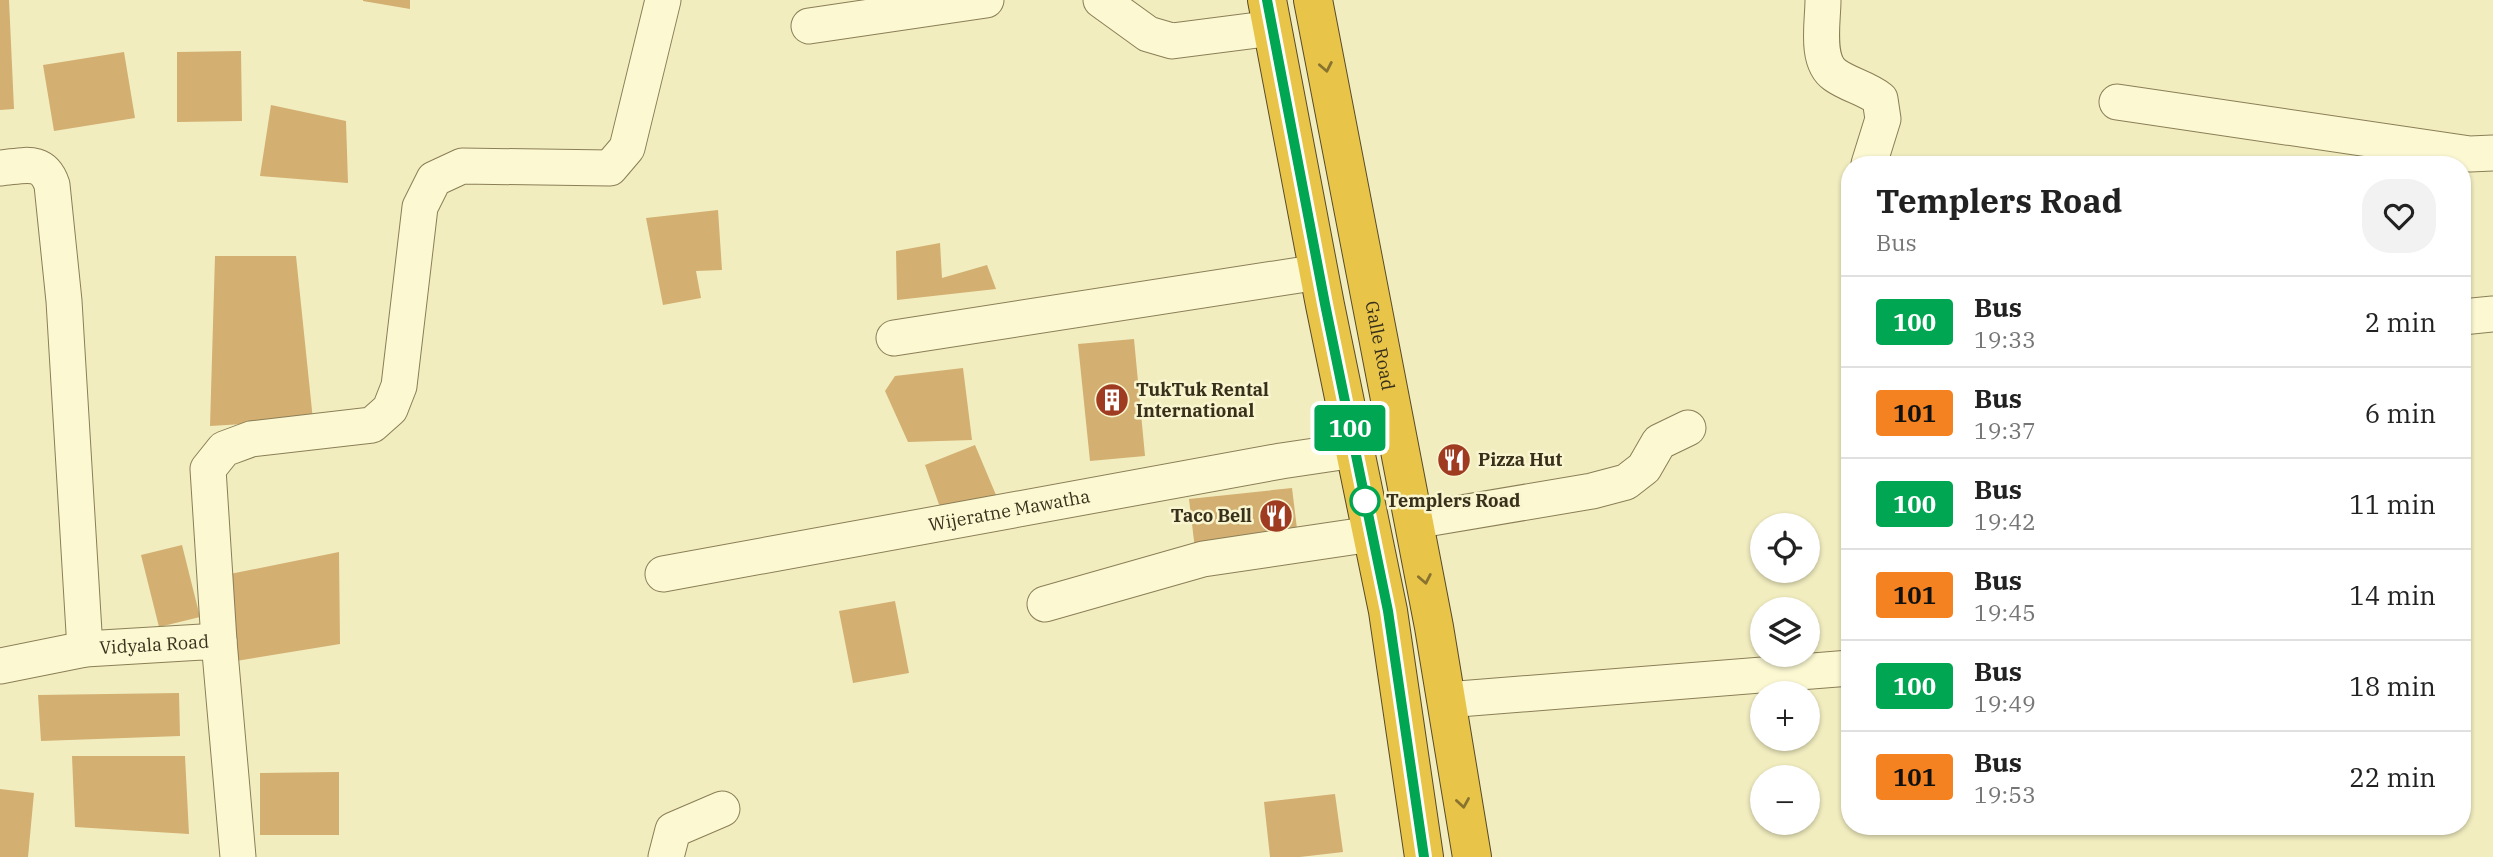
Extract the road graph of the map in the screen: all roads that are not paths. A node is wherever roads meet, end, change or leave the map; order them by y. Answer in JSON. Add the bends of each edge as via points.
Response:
{"nodes":[{"id":1,"x":663,"y":0,"type":"edge"},
{"id":2,"x":986,"y":0,"type":"edge"},
{"id":3,"x":1101,"y":0,"type":"edge"},
{"id":4,"x":1313,"y":0,"type":"edge"},
{"id":5,"x":1823,"y":0,"type":"edge"},
{"id":6,"x":1270,"y":14,"type":"edge"},
{"id":7,"x":809,"y":26,"type":"dead end"},
{"id":8,"x":2117,"y":102,"type":"dead end"},
{"id":9,"x":2493,"y":153,"type":"edge"},
{"id":10,"x":1871,"y":156,"type":"edge"},
{"id":11,"x":0,"y":168,"type":"edge"},
{"id":12,"x":1319,"y":272,"type":"junction"},
{"id":13,"x":2493,"y":314,"type":"edge"},
{"id":14,"x":2471,"y":316,"type":"edge"},
{"id":15,"x":894,"y":338,"type":"dead end"},
{"id":16,"x":1688,"y":428,"type":"dead end"},
{"id":17,"x":1355,"y":450,"type":"junction"},
{"id":18,"x":1414,"y":521,"type":"junction"},
{"id":19,"x":1372,"y":534,"type":"junction"},
{"id":20,"x":663,"y":574,"type":"dead end"},
{"id":21,"x":1045,"y":604,"type":"dead end"},
{"id":22,"x":219,"y":641,"type":"junction"},
{"id":23,"x":85,"y":649,"type":"junction"},
{"id":24,"x":0,"y":666,"type":"edge"},
{"id":25,"x":1841,"y":669,"type":"edge"},
{"id":26,"x":1446,"y":700,"type":"junction"},
{"id":27,"x":722,"y":810,"type":"dead end"},
{"id":28,"x":238,"y":857,"type":"edge"},
{"id":29,"x":666,"y":857,"type":"edge"},
{"id":30,"x":1424,"y":857,"type":"edge"},
{"id":31,"x":1472,"y":857,"type":"edge"}],
"edges":[{"from":1,"to":22,"type":"street","via":[[627,148],[610,167],[462,166],[434,180],[420,207],[399,386],[390,409],[372,425],[251,439],[224,449],[208,469]]},
{"from":2,"to":7,"type":"street"},
{"from":3,"to":6,"type":"street","via":[[1148,34],[1172,41]]},
{"from":4,"to":18,"type":"highway","name":"Galle Road","one_way":true},
{"from":5,"to":10,"type":"street","via":[[1826,65],[1880,99],[1883,119]]},
{"from":6,"to":12,"type":"highway"},
{"from":8,"to":9,"type":"street","via":[[2470,154]]},
{"from":11,"to":23,"type":"street","via":[[37,165],[48,172],[52,185],[64,301]]},
{"from":12,"to":15,"type":"street"},
{"from":12,"to":17,"type":"highway"},
{"from":13,"to":14,"type":"street"},
{"from":16,"to":18,"type":"street","via":[[1660,442],[1644,468],[1626,482]]},
{"from":17,"to":19,"type":"highway"},
{"from":17,"to":20,"type":"street","name":"Wijeratne Mawatha"},
{"from":18,"to":26,"type":"highway","name":"Galle Road","one_way":true},
{"from":19,"to":21,"type":"street","via":[[1203,559]]},
{"from":19,"to":30,"type":"highway","via":[[1388,611]]},
{"from":22,"to":23,"type":"street","name":"Vidyala Road"},
{"from":22,"to":28,"type":"street","name":"Vidyala Road"},
{"from":23,"to":24,"type":"street","name":"Vidyala Road"},
{"from":25,"to":26,"type":"street"},
{"from":26,"to":31,"type":"highway","name":"Galle Road","one_way":true},
{"from":27,"to":29,"type":"street","via":[[673,830]]}]}
